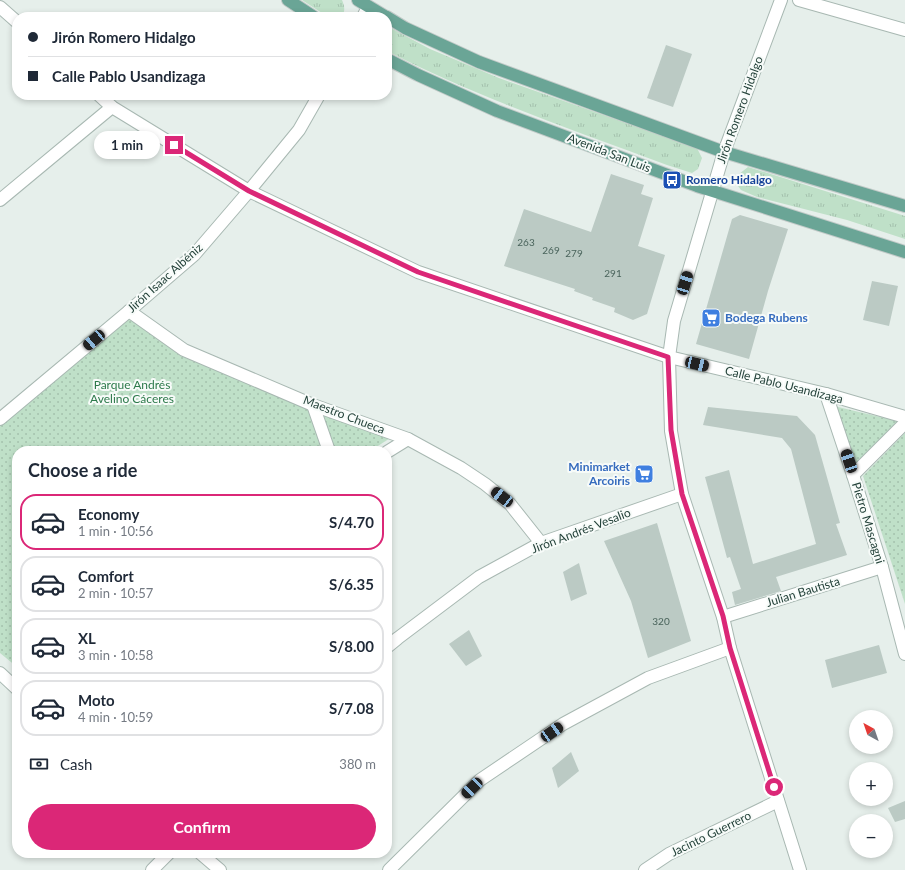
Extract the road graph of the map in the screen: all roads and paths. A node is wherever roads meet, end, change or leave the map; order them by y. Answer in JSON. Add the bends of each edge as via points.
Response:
{"nodes":[{"id":1,"x":288,"y":0,"type":"edge"},
{"id":2,"x":358,"y":0,"type":"edge"},
{"id":3,"x":781,"y":0,"type":"edge"},
{"id":4,"x":799,"y":0,"type":"edge"},
{"id":5,"x":0,"y":7,"type":"edge"},
{"id":6,"x":306,"y":12,"type":"edge"},
{"id":7,"x":366,"y":12,"type":"edge"},
{"id":8,"x":12,"y":18,"type":"edge"},
{"id":9,"x":392,"y":20,"type":"edge"},
{"id":10,"x":905,"y":30,"type":"edge"},
{"id":11,"x":392,"y":62,"type":"edge"},
{"id":12,"x":104,"y":100,"type":"edge"},
{"id":13,"x":316,"y":100,"type":"edge"},
{"id":14,"x":112,"y":107,"type":"junction"},
{"id":15,"x":724,"y":152,"type":"junction"},
{"id":16,"x":249,"y":191,"type":"junction"},
{"id":17,"x":712,"y":191,"type":"junction"},
{"id":18,"x":0,"y":200,"type":"edge"},
{"id":19,"x":905,"y":206,"type":"edge"},
{"id":20,"x":905,"y":252,"type":"edge"},
{"id":21,"x":129,"y":311,"type":"junction"},
{"id":22,"x":668,"y":357,"type":"junction"},
{"id":23,"x":826,"y":394,"type":"junction"},
{"id":24,"x":313,"y":405,"type":"junction"},
{"id":25,"x":905,"y":417,"type":"edge"},
{"id":26,"x":0,"y":419,"type":"edge"},
{"id":27,"x":905,"y":423,"type":"edge"},
{"id":28,"x":408,"y":439,"type":"junction"},
{"id":29,"x":327,"y":446,"type":"edge"},
{"id":30,"x":392,"y":449,"type":"edge"},
{"id":31,"x":854,"y":475,"type":"junction"},
{"id":32,"x":682,"y":494,"type":"junction"},
{"id":33,"x":541,"y":543,"type":"junction"},
{"id":34,"x":882,"y":567,"type":"junction"},
{"id":35,"x":723,"y":616,"type":"junction"},
{"id":36,"x":392,"y":643,"type":"edge"},
{"id":37,"x":730,"y":648,"type":"junction"},
{"id":38,"x":905,"y":654,"type":"edge"},
{"id":39,"x":0,"y":673,"type":"edge"},
{"id":40,"x":12,"y":684,"type":"edge"},
{"id":41,"x":778,"y":801,"type":"junction"},
{"id":42,"x":164,"y":858,"type":"edge"},
{"id":43,"x":206,"y":858,"type":"edge"},
{"id":44,"x":152,"y":870,"type":"edge"},
{"id":45,"x":220,"y":870,"type":"edge"},
{"id":46,"x":389,"y":870,"type":"edge"},
{"id":47,"x":645,"y":870,"type":"edge"},
{"id":48,"x":800,"y":870,"type":"edge"}],
"edges":[{"from":1,"to":6,"type":"main road"},
{"from":2,"to":7,"type":"main road"},
{"from":3,"to":15,"type":"street","name":"Jirón Romero Hidalgo"},
{"from":4,"to":10,"type":"street"},
{"from":5,"to":8,"type":"street"},
{"from":9,"to":15,"type":"main road","via":[[479,62]]},
{"from":11,"to":17,"type":"main road","name":"Avenida San Luis","via":[[497,111]]},
{"from":12,"to":14,"type":"street","name":"Calle Pablo Usandizaga"},
{"from":13,"to":16,"type":"street","name":"Jirón Isaac Albéniz","via":[[299,130]]},
{"from":14,"to":16,"type":"street","name":"Calle Pablo Usandizaga"},
{"from":14,"to":18,"type":"street"},
{"from":15,"to":17,"type":"street","name":"Jirón Romero Hidalgo"},
{"from":15,"to":19,"type":"main road"},
{"from":16,"to":21,"type":"street","name":"Jirón Isaac Albéniz","via":[[194,255]]},
{"from":16,"to":22,"type":"street","name":"Calle Pablo Usandizaga","via":[[418,272]]},
{"from":17,"to":20,"type":"main road","name":"Avenida San Luis"},
{"from":17,"to":22,"type":"street","name":"Jirón Romero Hidalgo","via":[[674,321]]},
{"from":21,"to":24,"type":"street","name":"Maestro Chueca","via":[[184,350]]},
{"from":21,"to":26,"type":"street","name":"Jirón Isaac Albéniz"},
{"from":22,"to":23,"type":"street","name":"Calle Pablo Usandizaga"},
{"from":22,"to":32,"type":"street","name":"Jirón Romero Hidalgo","via":[[671,430]]},
{"from":23,"to":25,"type":"street","name":"Calle Pablo Usandizaga"},
{"from":23,"to":31,"type":"street","name":"Pietro Mascagni"},
{"from":24,"to":28,"type":"street","name":"Maestro Chueca"},
{"from":24,"to":29,"type":"street"},
{"from":27,"to":31,"type":"street"},
{"from":28,"to":30,"type":"street"},
{"from":28,"to":33,"type":"street","name":"Maestro Chueca","via":[[461,468],[510,504]]},
{"from":31,"to":34,"type":"street","name":"Pietro Mascagni"},
{"from":32,"to":33,"type":"street","name":"Jirón Andrés Vesalio"},
{"from":32,"to":35,"type":"street","name":"Jirón Romero Hidalgo"},
{"from":33,"to":36,"type":"street","name":"Jirón Andrés Vesalio","via":[[480,577]]},
{"from":34,"to":35,"type":"street","name":"Julian Bautista"},
{"from":34,"to":38,"type":"street","name":"Pietro Mascagni"},
{"from":35,"to":37,"type":"street","name":"Jirón Romero Hidalgo"},
{"from":37,"to":41,"type":"street","name":"Jirón Romero Hidalgo"},
{"from":37,"to":46,"type":"street","via":[[648,678],[563,724],[480,780]]},
{"from":39,"to":40,"type":"street"},
{"from":41,"to":47,"type":"street","name":"Jacinto Guerrero","via":[[669,854]]},
{"from":41,"to":48,"type":"street","name":"Jirón Romero Hidalgo"},
{"from":42,"to":44,"type":"street"},
{"from":43,"to":45,"type":"street"}]}
